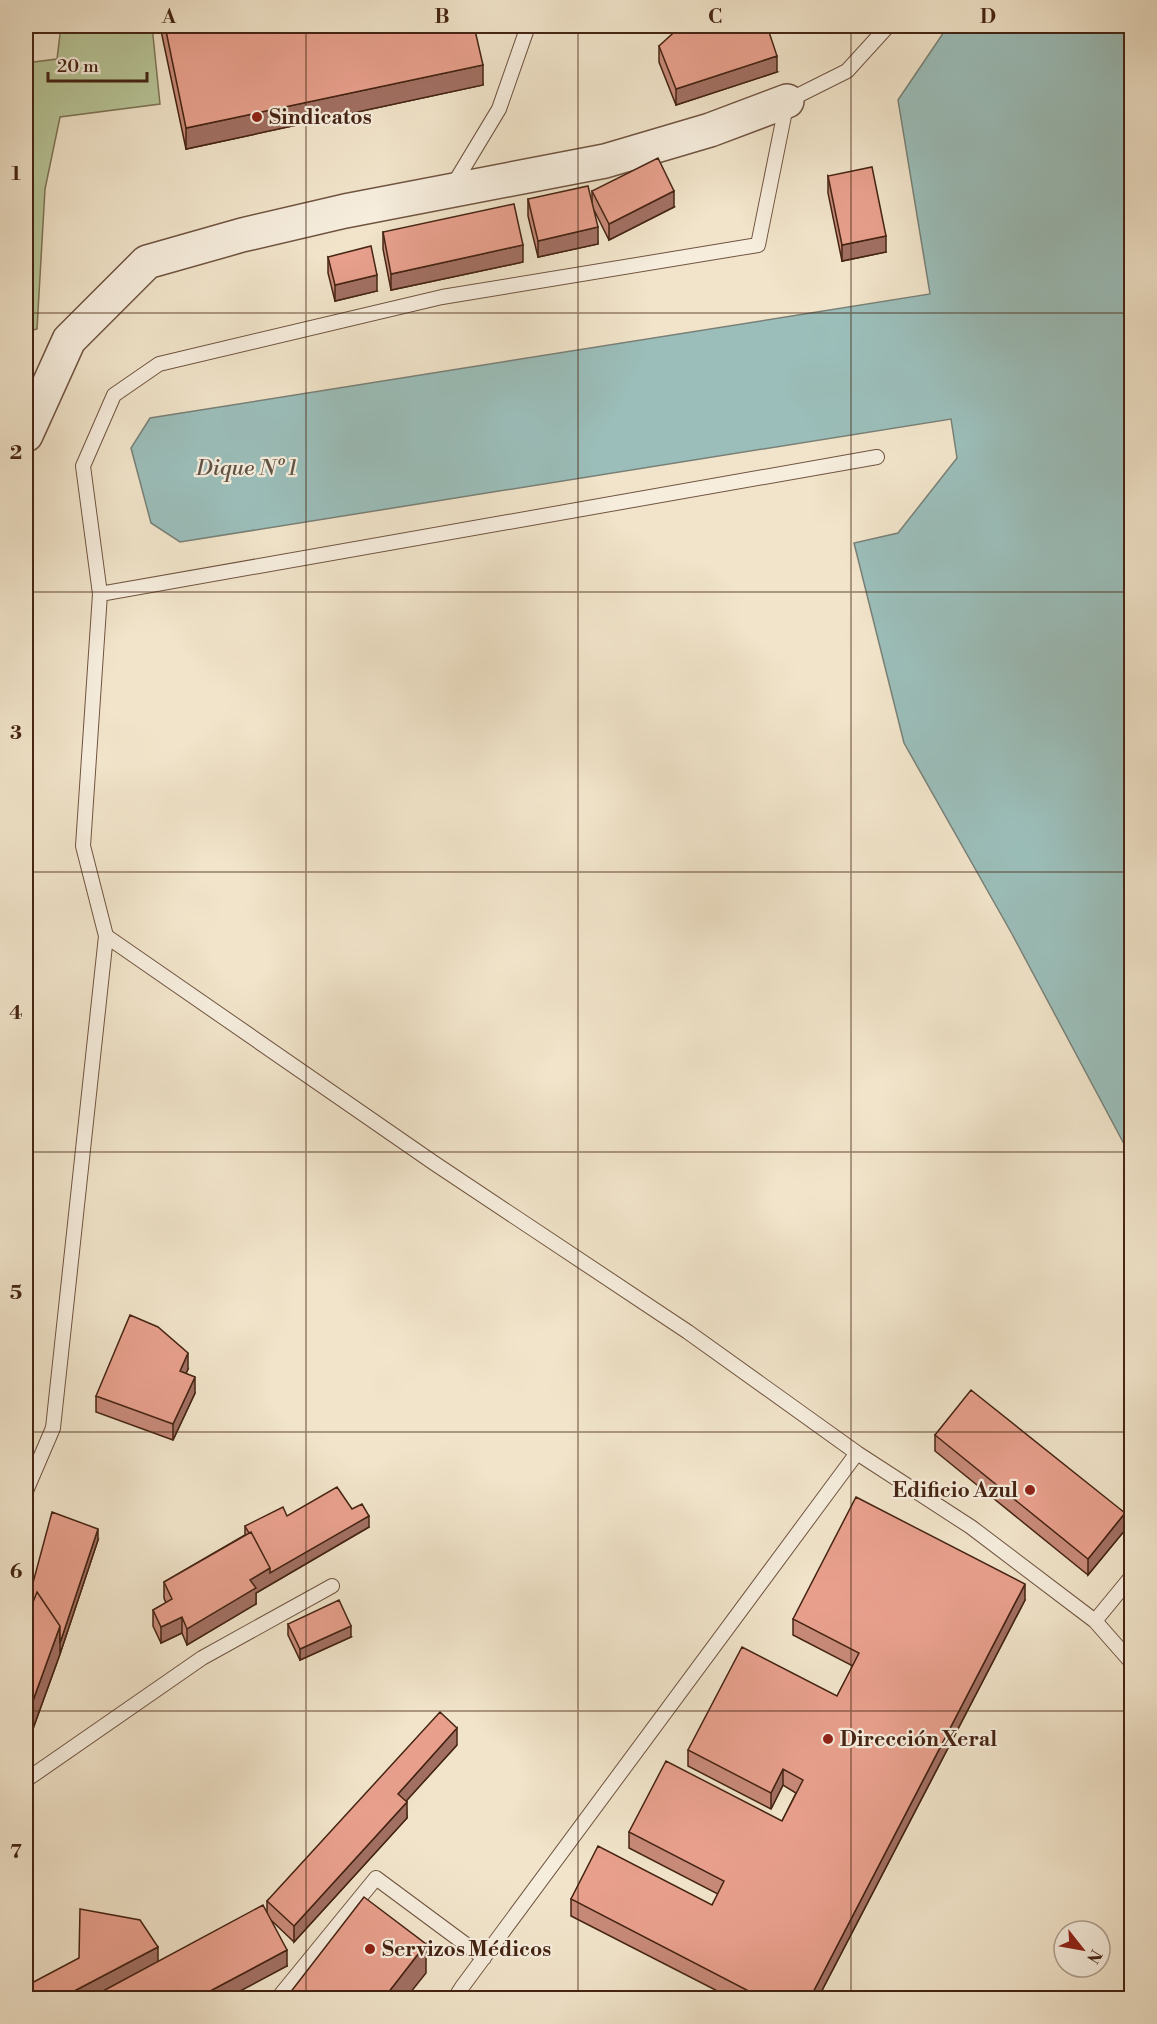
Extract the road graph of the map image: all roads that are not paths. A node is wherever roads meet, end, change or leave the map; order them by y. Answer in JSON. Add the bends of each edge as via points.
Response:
{"nodes":[{"id":1,"x":528,"y":26,"type":"edge"},
{"id":2,"x":888,"y":26,"type":"edge"},
{"id":3,"x":787,"y":101,"type":"junction"},
{"id":4,"x":450,"y":191,"type":"junction"},
{"id":5,"x":26,"y":435,"type":"edge"},
{"id":6,"x":877,"y":457,"type":"dead end"},
{"id":7,"x":100,"y":594,"type":"junction"},
{"id":8,"x":106,"y":936,"type":"junction"},
{"id":9,"x":857,"y":1454,"type":"junction"},
{"id":10,"x":26,"y":1491,"type":"edge"},
{"id":11,"x":1131,"y":1576,"type":"edge"},
{"id":12,"x":332,"y":1586,"type":"dead end"},
{"id":13,"x":1095,"y":1621,"type":"junction"},
{"id":14,"x":1131,"y":1663,"type":"edge"},
{"id":15,"x":26,"y":1780,"type":"edge"},
{"id":16,"x":484,"y":1958,"type":"junction"},
{"id":17,"x":278,"y":1998,"type":"edge"},
{"id":18,"x":455,"y":1998,"type":"edge"}],
"edges":[{"from":1,"to":4,"type":"lane","via":[[499,109]]},
{"from":2,"to":3,"type":"lane","via":[[847,71]]},
{"from":3,"to":4,"type":"street","via":[[710,130],[605,161]]},
{"from":3,"to":7,"type":"lane","via":[[758,245],[419,302],[159,363],[114,395],[83,466]]},
{"from":4,"to":5,"type":"street","via":[[265,229],[147,262],[69,340]]},
{"from":6,"to":7,"type":"lane"},
{"from":7,"to":8,"type":"lane","via":[[83,846]]},
{"from":8,"to":9,"type":"lane","via":[[434,1163],[688,1332]]},
{"from":8,"to":10,"type":"lane","via":[[53,1428]]},
{"from":9,"to":13,"type":"lane","via":[[971,1527]]},
{"from":9,"to":16,"type":"lane"},
{"from":11,"to":13,"type":"lane"},
{"from":12,"to":15,"type":"lane","via":[[202,1658]]},
{"from":13,"to":14,"type":"lane"},
{"from":16,"to":17,"type":"lane","via":[[376,1878]]},
{"from":16,"to":18,"type":"lane"}]}
